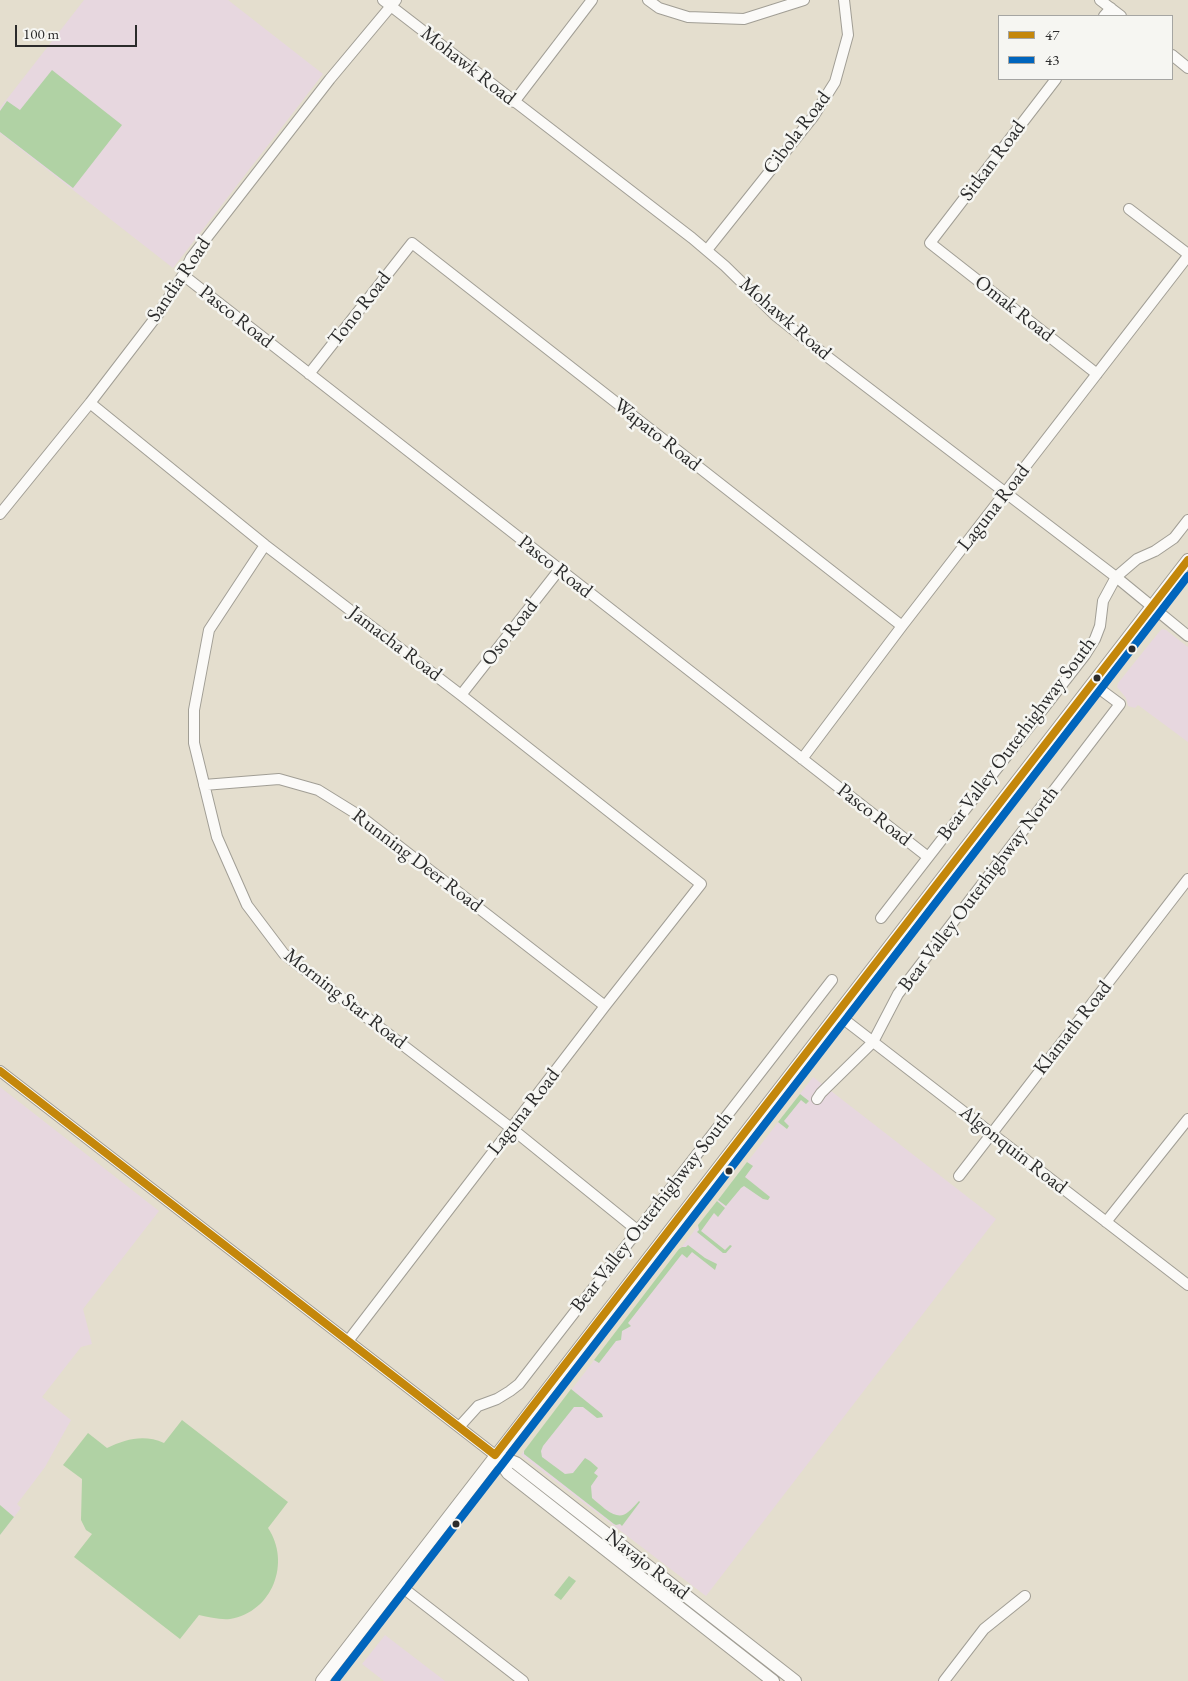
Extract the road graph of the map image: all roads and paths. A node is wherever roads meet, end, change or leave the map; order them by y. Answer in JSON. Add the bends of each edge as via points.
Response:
{"nodes":[{"id":1,"x":592,"y":0,"type":"edge"},
{"id":2,"x":648,"y":0,"type":"edge"},
{"id":3,"x":804,"y":0,"type":"edge"},
{"id":4,"x":844,"y":0,"type":"edge"},
{"id":5,"x":1100,"y":0,"type":"edge"},
{"id":6,"x":390,"y":2,"type":"edge"},
{"id":7,"x":1107,"y":12,"type":"edge"},
{"id":8,"x":1173,"y":56,"type":"edge"},
{"id":9,"x":1188,"y":68,"type":"edge"},
{"id":10,"x":1055,"y":80,"type":"edge"},
{"id":11,"x":514,"y":102,"type":"junction"},
{"id":12,"x":1129,"y":209,"type":"dead end"},
{"id":13,"x":930,"y":243,"type":"joint"},
{"id":14,"x":412,"y":244,"type":"joint"},
{"id":15,"x":707,"y":250,"type":"junction"},
{"id":16,"x":1188,"y":255,"type":"edge"},
{"id":17,"x":183,"y":275,"type":"junction"},
{"id":18,"x":309,"y":374,"type":"junction"},
{"id":19,"x":1097,"y":374,"type":"junction"},
{"id":20,"x":90,"y":403,"type":"junction"},
{"id":21,"x":1006,"y":493,"type":"junction"},
{"id":22,"x":0,"y":514,"type":"edge"},
{"id":23,"x":1188,"y":520,"type":"edge"},
{"id":24,"x":265,"y":545,"type":"junction"},
{"id":25,"x":1188,"y":560,"type":"edge"},
{"id":26,"x":559,"y":570,"type":"junction"},
{"id":27,"x":1116,"y":576,"type":"junction"},
{"id":28,"x":1151,"y":607,"type":"junction"},
{"id":29,"x":902,"y":626,"type":"junction"},
{"id":30,"x":1188,"y":636,"type":"edge"},
{"id":31,"x":1094,"y":684,"type":"junction"},
{"id":32,"x":462,"y":695,"type":"junction"},
{"id":33,"x":802,"y":759,"type":"junction"},
{"id":34,"x":204,"y":785,"type":"junction"},
{"id":35,"x":928,"y":857,"type":"junction"},
{"id":36,"x":1188,"y":879,"type":"edge"},
{"id":37,"x":701,"y":884,"type":"joint"},
{"id":38,"x":881,"y":918,"type":"dead end"},
{"id":39,"x":832,"y":980,"type":"dead end"},
{"id":40,"x":605,"y":1006,"type":"junction"},
{"id":41,"x":838,"y":1014,"type":"junction"},
{"id":42,"x":873,"y":1042,"type":"junction"},
{"id":43,"x":0,"y":1071,"type":"edge"},
{"id":44,"x":816,"y":1099,"type":"dead end"},
{"id":45,"x":1188,"y":1119,"type":"edge"},
{"id":46,"x":511,"y":1128,"type":"junction"},
{"id":47,"x":992,"y":1133,"type":"junction"},
{"id":48,"x":958,"y":1176,"type":"dead end"},
{"id":49,"x":1106,"y":1222,"type":"junction"},
{"id":50,"x":637,"y":1230,"type":"junction"},
{"id":51,"x":1188,"y":1285,"type":"edge"},
{"id":52,"x":348,"y":1341,"type":"junction"},
{"id":53,"x":459,"y":1427,"type":"junction"},
{"id":54,"x":495,"y":1455,"type":"junction"},
{"id":55,"x":398,"y":1584,"type":"junction"},
{"id":56,"x":1025,"y":1596,"type":"dead end"},
{"id":57,"x":322,"y":1681,"type":"edge"},
{"id":58,"x":523,"y":1681,"type":"edge"},
{"id":59,"x":773,"y":1681,"type":"edge"},
{"id":60,"x":796,"y":1681,"type":"edge"},
{"id":61,"x":944,"y":1681,"type":"edge"}],
"edges":[{"from":1,"to":11,"type":"street"},
{"from":2,"to":3,"type":"street","via":[[659,8],[688,17],[744,18]]},
{"from":4,"to":15,"type":"street","name":"Cibola Road","via":[[848,35],[835,82],[813,117]]},
{"from":5,"to":7,"type":"street"},
{"from":6,"to":11,"type":"street","name":"Mohawk Road"},
{"from":6,"to":17,"type":"street","name":"Sandia Road","via":[[197,250]]},
{"from":8,"to":9,"type":"street"},
{"from":10,"to":13,"type":"street","name":"Sitkan Road"},
{"from":11,"to":15,"type":"street","name":"Mohawk Road"},
{"from":12,"to":16,"type":"street"},
{"from":13,"to":19,"type":"street","name":"Omak Road"},
{"from":14,"to":18,"type":"street","name":"Tono Road"},
{"from":14,"to":29,"type":"street","name":"Wapato Road"},
{"from":15,"to":21,"type":"street","name":"Mohawk Road","via":[[775,315]]},
{"from":16,"to":19,"type":"street","name":"Laguna Road"},
{"from":17,"to":18,"type":"street","name":"Pasco Road"},
{"from":17,"to":20,"type":"street","name":"Sandia Road","via":[[159,313]]},
{"from":18,"to":26,"type":"street","name":"Pasco Road"},
{"from":19,"to":21,"type":"street","name":"Laguna Road"},
{"from":20,"to":22,"type":"street","name":"Sandia Road"},
{"from":20,"to":24,"type":"street","name":"Jamacha Road"},
{"from":21,"to":27,"type":"street","name":"Mohawk Road"},
{"from":21,"to":29,"type":"street","name":"Laguna Road"},
{"from":23,"to":27,"type":"street","name":"Bear Valley Outerhighway South","via":[[1174,538],[1137,559]]},
{"from":24,"to":32,"type":"street","name":"Jamacha Road"},
{"from":24,"to":34,"type":"street","name":"Morning Star Road","via":[[209,630],[194,710],[194,742]]},
{"from":25,"to":28,"type":"main road"},
{"from":26,"to":32,"type":"street","name":"Oso Road"},
{"from":26,"to":33,"type":"street","name":"Pasco Road"},
{"from":27,"to":28,"type":"street","name":"Mohawk Road"},
{"from":27,"to":35,"type":"street","name":"Bear Valley Outerhighway South","via":[[1103,601],[1095,640],[1085,655]]},
{"from":28,"to":30,"type":"street","name":"Mohawk Road"},
{"from":28,"to":31,"type":"main road"},
{"from":29,"to":33,"type":"street","name":"Laguna Road"},
{"from":31,"to":41,"type":"main road"},
{"from":31,"to":42,"type":"street","name":"Bear Valley Outerhighway North","via":[[1120,704],[898,994]]},
{"from":32,"to":37,"type":"street","name":"Jamacha Road"},
{"from":33,"to":35,"type":"street","name":"Pasco Road"},
{"from":34,"to":40,"type":"street","name":"Running Deer Road","via":[[279,779],[318,790],[360,816]]},
{"from":34,"to":46,"type":"street","name":"Morning Star Road","via":[[217,838],[247,905],[284,954]]},
{"from":35,"to":38,"type":"street","name":"Bear Valley Outerhighway South"},
{"from":36,"to":47,"type":"street","name":"Klamath Road"},
{"from":37,"to":40,"type":"street","name":"Laguna Road"},
{"from":39,"to":50,"type":"street","name":"Bear Valley Outerhighway South"},
{"from":40,"to":46,"type":"street","name":"Laguna Road"},
{"from":41,"to":42,"type":"street","name":"Algonquin Road"},
{"from":41,"to":54,"type":"main road"},
{"from":42,"to":44,"type":"street","name":"Bear Valley Outerhighway North"},
{"from":42,"to":47,"type":"street","name":"Algonquin Road"},
{"from":43,"to":52,"type":"street","name":"Navajo Road"},
{"from":45,"to":49,"type":"street"},
{"from":46,"to":50,"type":"street","name":"Morning Star Road"},
{"from":46,"to":52,"type":"street","name":"Laguna Road"},
{"from":47,"to":48,"type":"street","name":"Klamath Road"},
{"from":47,"to":49,"type":"street","name":"Algonquin Road"},
{"from":49,"to":51,"type":"street","name":"Algonquin Road"},
{"from":50,"to":53,"type":"street","name":"Bear Valley Outerhighway South","via":[[519,1384],[478,1406]]},
{"from":52,"to":53,"type":"street","name":"Navajo Road"},
{"from":53,"to":54,"type":"street","name":"Navajo Road"},
{"from":54,"to":55,"type":"main road"},
{"from":54,"to":59,"type":"main road","name":"Navajo Road","via":[[508,1473]]},
{"from":54,"to":60,"type":"main road","name":"Navajo Road","via":[[516,1463]]},
{"from":55,"to":57,"type":"main road"},
{"from":55,"to":58,"type":"street"},
{"from":56,"to":61,"type":"street","via":[[984,1629]]}]}
